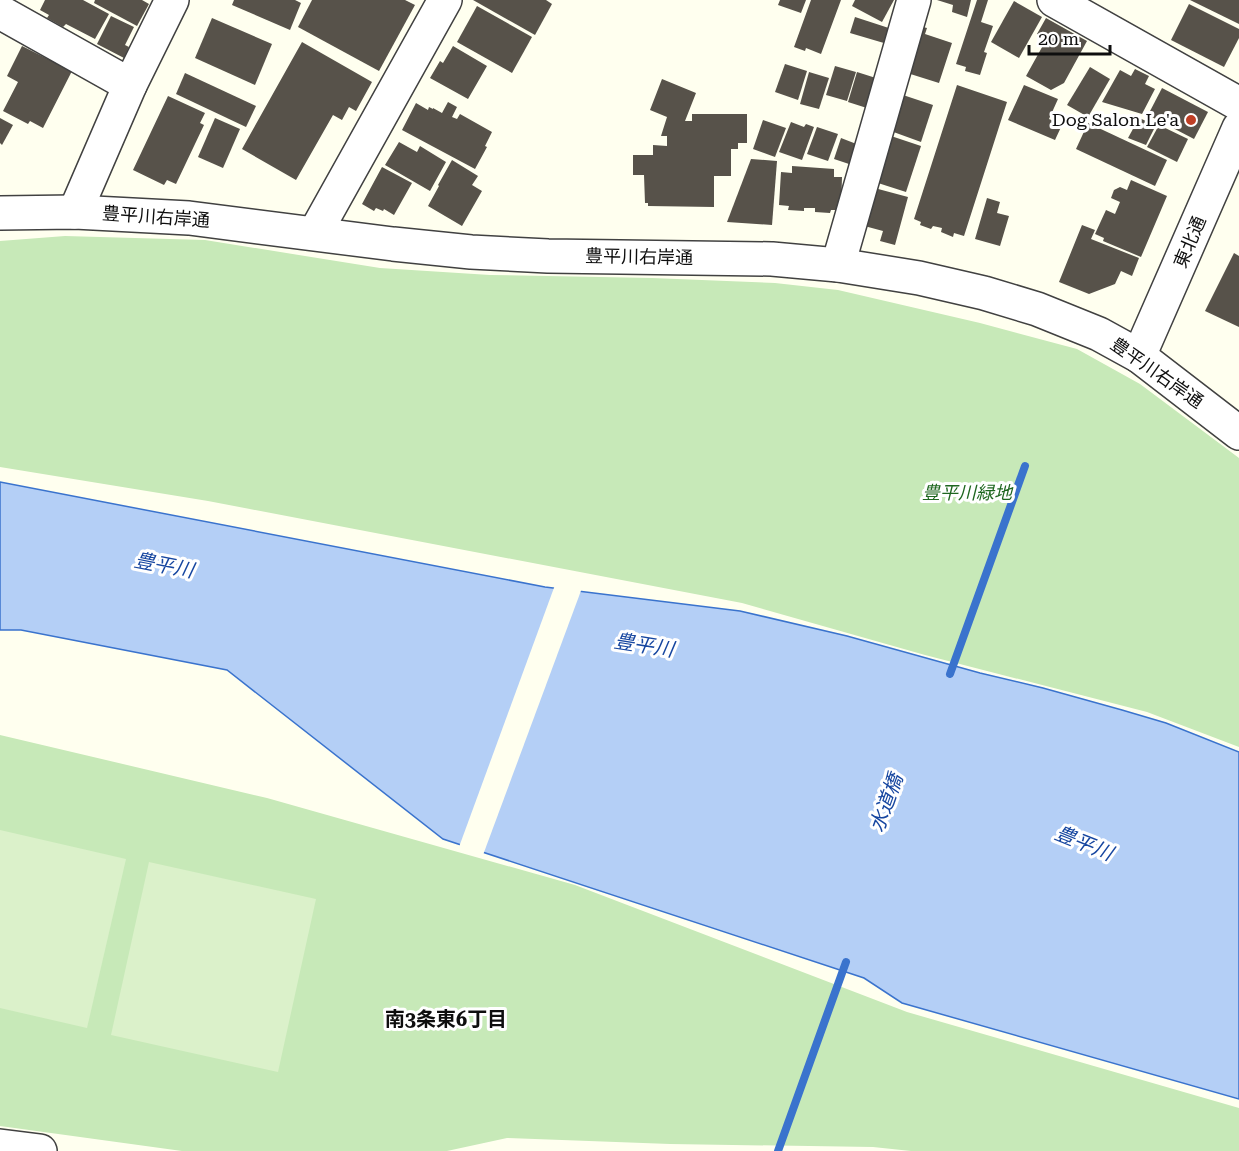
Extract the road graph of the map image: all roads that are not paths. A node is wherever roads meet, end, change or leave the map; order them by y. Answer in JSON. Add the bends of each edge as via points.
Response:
{"nodes":[{"id":1,"x":172,"y":0,"type":"edge"},
{"id":2,"x":445,"y":0,"type":"edge"},
{"id":3,"x":914,"y":0,"type":"edge"},
{"id":4,"x":1054,"y":0,"type":"edge"},
{"id":5,"x":0,"y":12,"type":"edge"},
{"id":6,"x":130,"y":85,"type":"junction"},
{"id":7,"x":1239,"y":104,"type":"edge"},
{"id":8,"x":1239,"y":128,"type":"edge"},
{"id":9,"x":75,"y":212,"type":"junction"},
{"id":10,"x":0,"y":213,"type":"edge"},
{"id":11,"x":315,"y":233,"type":"junction"},
{"id":12,"x":838,"y":265,"type":"junction"},
{"id":13,"x":1139,"y":356,"type":"junction"},
{"id":14,"x":1239,"y":433,"type":"edge"},
{"id":15,"x":0,"y":1146,"type":"edge"},
{"id":16,"x":40,"y":1151,"type":"edge"}],
"edges":[{"from":1,"to":6,"type":"street"},
{"from":2,"to":11,"type":"street"},
{"from":3,"to":12,"type":"street"},
{"from":4,"to":7,"type":"street"},
{"from":5,"to":6,"type":"street"},
{"from":6,"to":9,"type":"street"},
{"from":8,"to":13,"type":"street","name":"東北通"},
{"from":9,"to":10,"type":"street","name":"豊平川右岸通"},
{"from":9,"to":11,"type":"street","name":"豊平川右岸通","via":[[189,218]]},
{"from":11,"to":12,"type":"street","name":"豊平川右岸通","via":[[471,252]]},
{"from":12,"to":13,"type":"street","name":"豊平川右岸通","via":[[984,292],[1099,334]]},
{"from":13,"to":14,"type":"street","name":"豊平川右岸通"},
{"from":15,"to":16,"type":"street"}]}
